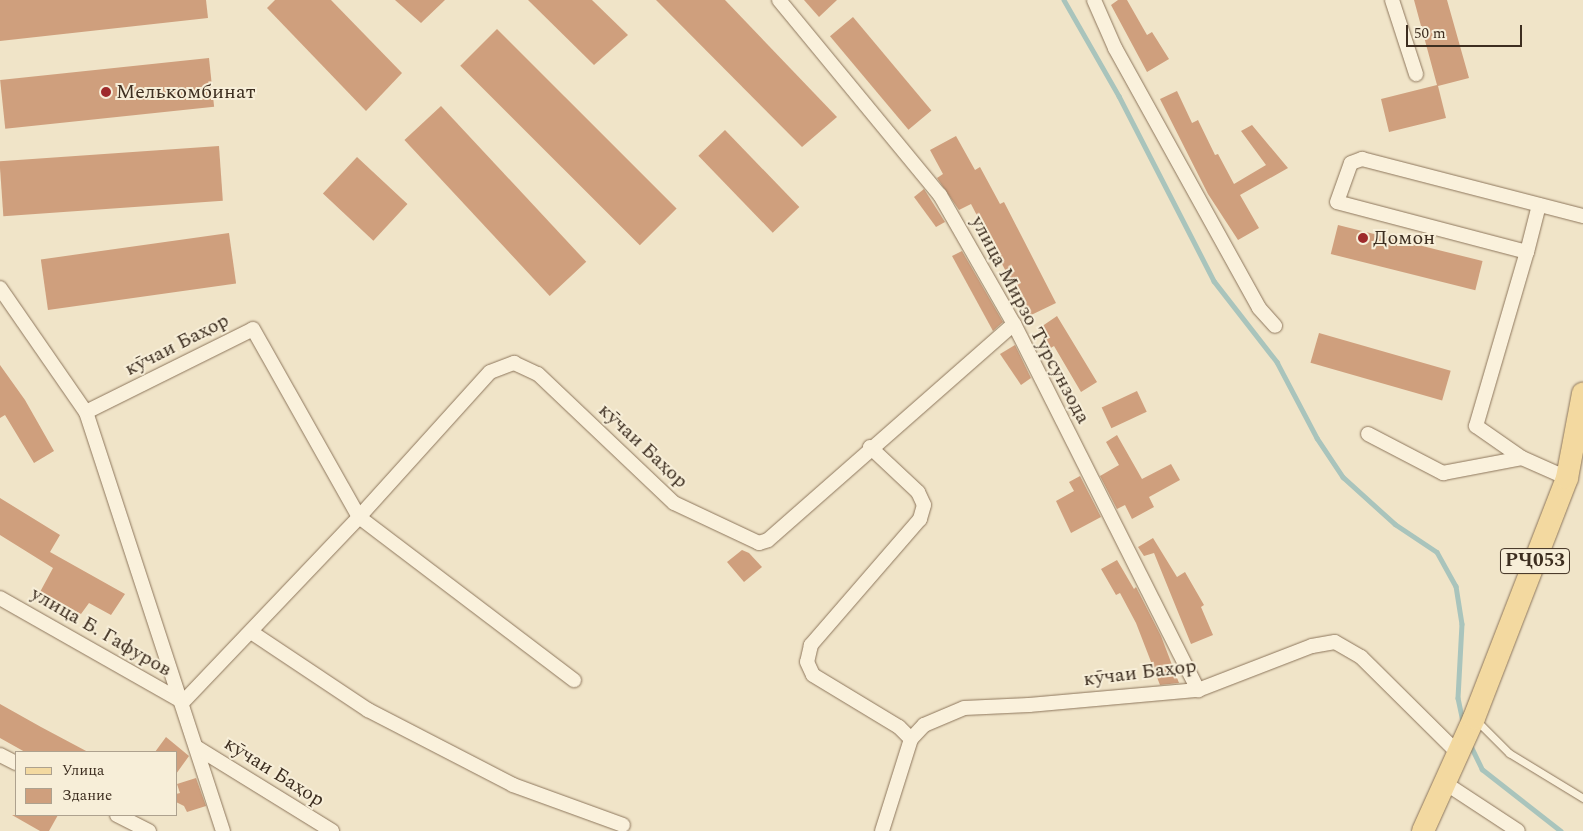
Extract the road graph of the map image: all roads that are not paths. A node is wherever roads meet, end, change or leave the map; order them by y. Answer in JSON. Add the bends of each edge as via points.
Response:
{"nodes":[{"id":1,"x":778,"y":0,"type":"edge"},
{"id":2,"x":1094,"y":0,"type":"edge"},
{"id":3,"x":1392,"y":0,"type":"edge"},
{"id":4,"x":1416,"y":74,"type":"dead end"},
{"id":5,"x":1539,"y":205,"type":"junction"},
{"id":6,"x":1583,"y":216,"type":"edge"},
{"id":7,"x":1527,"y":252,"type":"junction"},
{"id":8,"x":0,"y":288,"type":"edge"},
{"id":9,"x":1014,"y":324,"type":"junction"},
{"id":10,"x":1274,"y":326,"type":"dead end"},
{"id":11,"x":1583,"y":393,"type":"edge"},
{"id":12,"x":86,"y":412,"type":"junction"},
{"id":13,"x":1368,"y":434,"type":"dead end"},
{"id":14,"x":870,"y":447,"type":"junction"},
{"id":15,"x":1522,"y":458,"type":"junction"},
{"id":16,"x":1567,"y":478,"type":"junction"},
{"id":17,"x":359,"y":517,"type":"junction"},
{"id":18,"x":0,"y":598,"type":"edge"},
{"id":19,"x":251,"y":632,"type":"junction"},
{"id":20,"x":574,"y":680,"type":"dead end"},
{"id":21,"x":1198,"y":690,"type":"junction"},
{"id":22,"x":183,"y":702,"type":"junction"},
{"id":23,"x":1473,"y":722,"type":"junction"},
{"id":24,"x":911,"y":739,"type":"junction"},
{"id":25,"x":196,"y":747,"type":"junction"},
{"id":26,"x":1459,"y":752,"type":"junction"},
{"id":27,"x":0,"y":755,"type":"edge"},
{"id":28,"x":15,"y":762,"type":"edge"},
{"id":29,"x":1445,"y":783,"type":"junction"},
{"id":30,"x":1583,"y":798,"type":"edge"},
{"id":31,"x":119,"y":816,"type":"edge"},
{"id":32,"x":623,"y":825,"type":"dead end"},
{"id":33,"x":149,"y":831,"type":"edge"},
{"id":34,"x":223,"y":831,"type":"edge"},
{"id":35,"x":332,"y":831,"type":"edge"},
{"id":36,"x":882,"y":831,"type":"edge"},
{"id":37,"x":1423,"y":831,"type":"edge"},
{"id":38,"x":1518,"y":831,"type":"edge"}],
"edges":[{"from":1,"to":9,"type":"street","name":"улица Мирзо Турсунзода","via":[[940,195]]},
{"from":2,"to":10,"type":"street","via":[[1115,48],[1254,299]]},
{"from":3,"to":4,"type":"street"},
{"from":5,"to":6,"type":"street"},
{"from":5,"to":7,"type":"street"},
{"from":5,"to":7,"type":"street","via":[[1362,159],[1351,163],[1337,202]]},
{"from":7,"to":15,"type":"street","via":[[1476,426]]},
{"from":8,"to":12,"type":"street","name":"кӯчаи Баҳор"},
{"from":9,"to":14,"type":"street","name":"кӯчаи Баҳор"},
{"from":9,"to":21,"type":"street","name":"улица Мирзо Турсунзода"},
{"from":11,"to":16,"type":"main road","number":"РҶ053"},
{"from":12,"to":17,"type":"street","name":"кӯчаи Баҳор","via":[[253,329]]},
{"from":12,"to":22,"type":"street","name":"кӯчаи Баҳор"},
{"from":13,"to":15,"type":"street","via":[[1442,473]]},
{"from":14,"to":17,"type":"street","name":"кӯчаи Баҳор","via":[[768,540],[750,542],[674,503],[538,374],[514,363],[490,372]]},
{"from":14,"to":24,"type":"street","via":[[918,492],[924,505],[920,519],[812,645],[807,662],[813,675],[899,727]]},
{"from":15,"to":16,"type":"street"},
{"from":16,"to":23,"type":"main road","number":"РҶ053"},
{"from":17,"to":19,"type":"street","name":"кӯчаи Баҳор"},
{"from":17,"to":20,"type":"street","name":"кӯчаи Баҳор"},
{"from":18,"to":22,"type":"street","name":"улица Б. Гафуров"},
{"from":19,"to":22,"type":"street","name":"кӯчаи Баҳор"},
{"from":19,"to":32,"type":"street","via":[[376,715],[513,786]]},
{"from":21,"to":24,"type":"street","name":"кӯчаи Баҳор","via":[[964,708],[924,725]]},
{"from":21,"to":26,"type":"street","name":"кӯчаи Баҳор","via":[[1312,646],[1335,642],[1360,657]]},
{"from":22,"to":25,"type":"street","name":"кӯчаи Баҳор"},
{"from":23,"to":26,"type":"main road","number":"РҶ053"},
{"from":23,"to":30,"type":"lane","via":[[1509,752]]},
{"from":24,"to":36,"type":"street"},
{"from":25,"to":34,"type":"street","name":"кӯчаи Баҳор"},
{"from":25,"to":35,"type":"street","name":"кӯчаи Баҳор"},
{"from":26,"to":29,"type":"main road","number":"РҶ053"},
{"from":27,"to":28,"type":"street"},
{"from":29,"to":37,"type":"main road","number":"РҶ053"},
{"from":29,"to":38,"type":"street"},
{"from":31,"to":33,"type":"street"}]}
